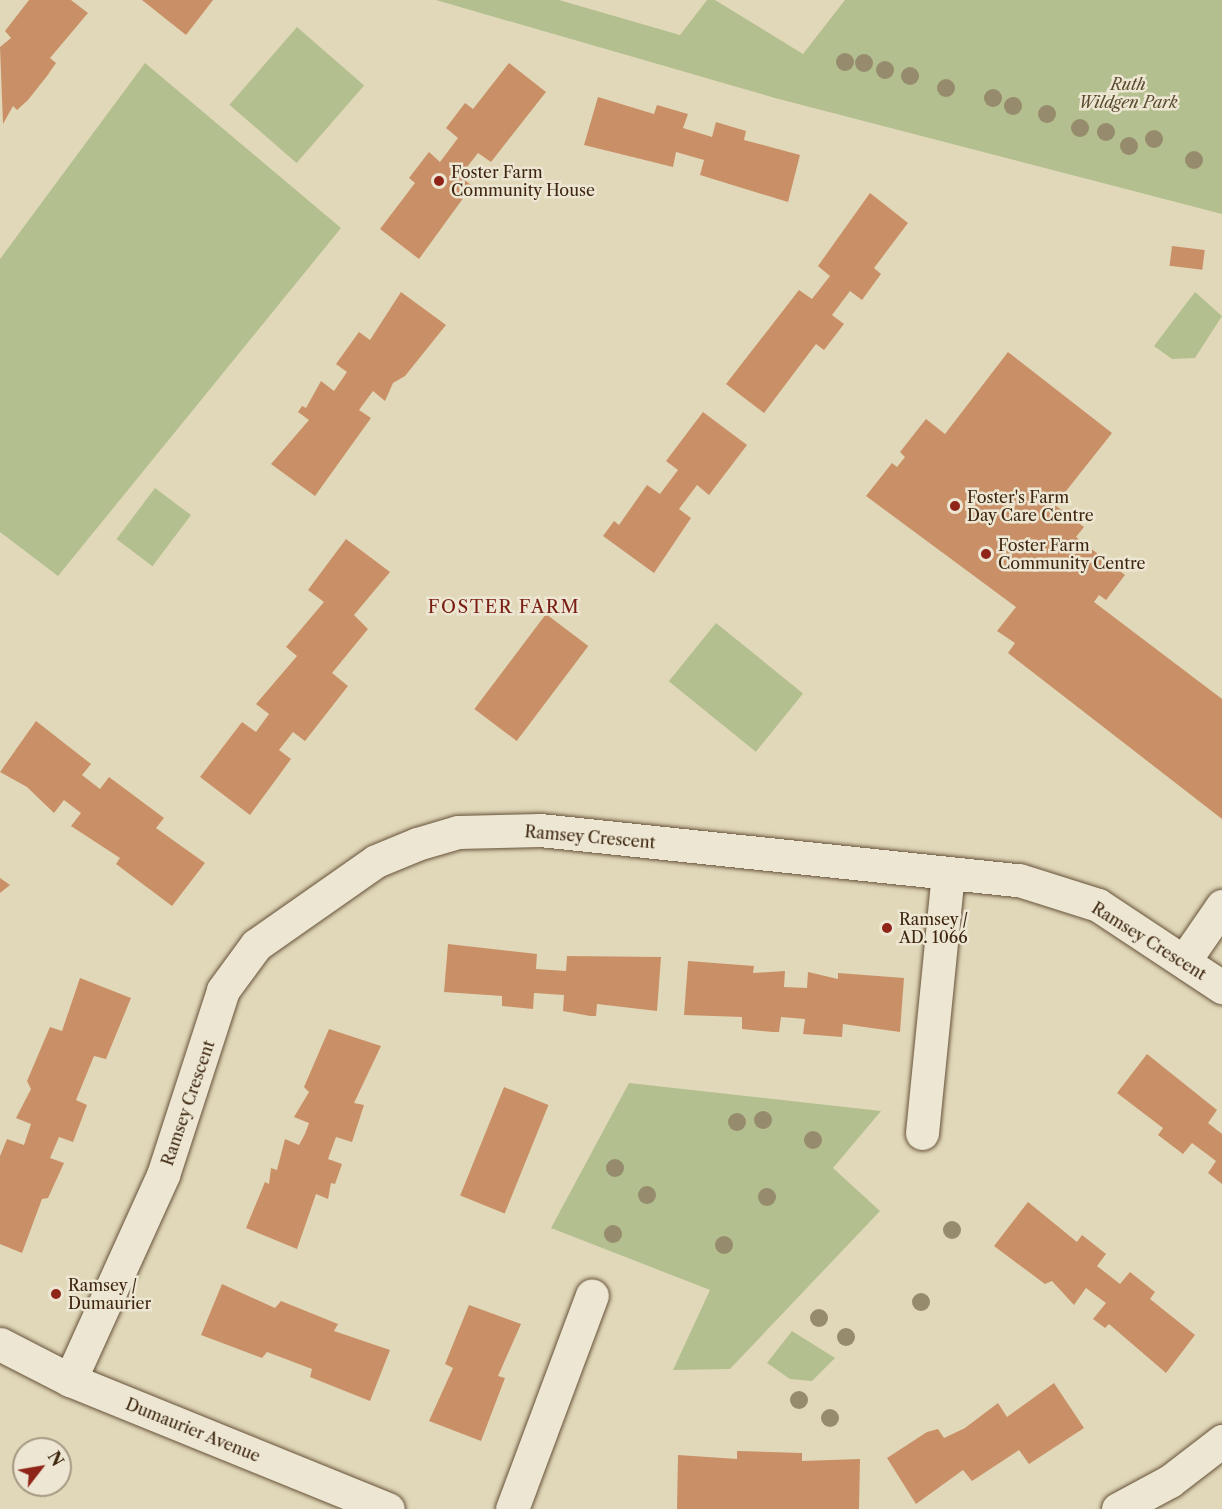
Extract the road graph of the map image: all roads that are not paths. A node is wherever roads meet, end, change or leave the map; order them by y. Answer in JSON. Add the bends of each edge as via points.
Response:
{"nodes":[{"id":1,"x":948,"y":873,"type":"junction"},
{"id":2,"x":1222,"y":906,"type":"edge"},
{"id":3,"x":1184,"y":961,"type":"junction"},
{"id":4,"x":1222,"y":987,"type":"edge"},
{"id":5,"x":922,"y":1133,"type":"dead end"},
{"id":6,"x":592,"y":1295,"type":"dead end"},
{"id":7,"x":0,"y":1344,"type":"edge"},
{"id":8,"x":70,"y":1380,"type":"junction"},
{"id":9,"x":1222,"y":1441,"type":"edge"},
{"id":10,"x":388,"y":1509,"type":"edge"},
{"id":11,"x":512,"y":1509,"type":"edge"},
{"id":12,"x":1118,"y":1509,"type":"edge"}],
"edges":[{"from":1,"to":3,"type":"street","name":"Ramsey Crescent","via":[[1018,880],[1098,905]]},
{"from":1,"to":5,"type":"street"},
{"from":1,"to":8,"type":"street","name":"Ramsey Crescent","via":[[540,830],[458,832],[376,861],[256,945],[224,990],[163,1175]]},
{"from":2,"to":3,"type":"street"},
{"from":3,"to":4,"type":"street","name":"Ramsey Crescent"},
{"from":6,"to":11,"type":"street"},
{"from":7,"to":8,"type":"street","name":"Dumaurier Avenue"},
{"from":8,"to":10,"type":"street","name":"Dumaurier Avenue"},
{"from":9,"to":12,"type":"street","via":[[1170,1481]]}]}
